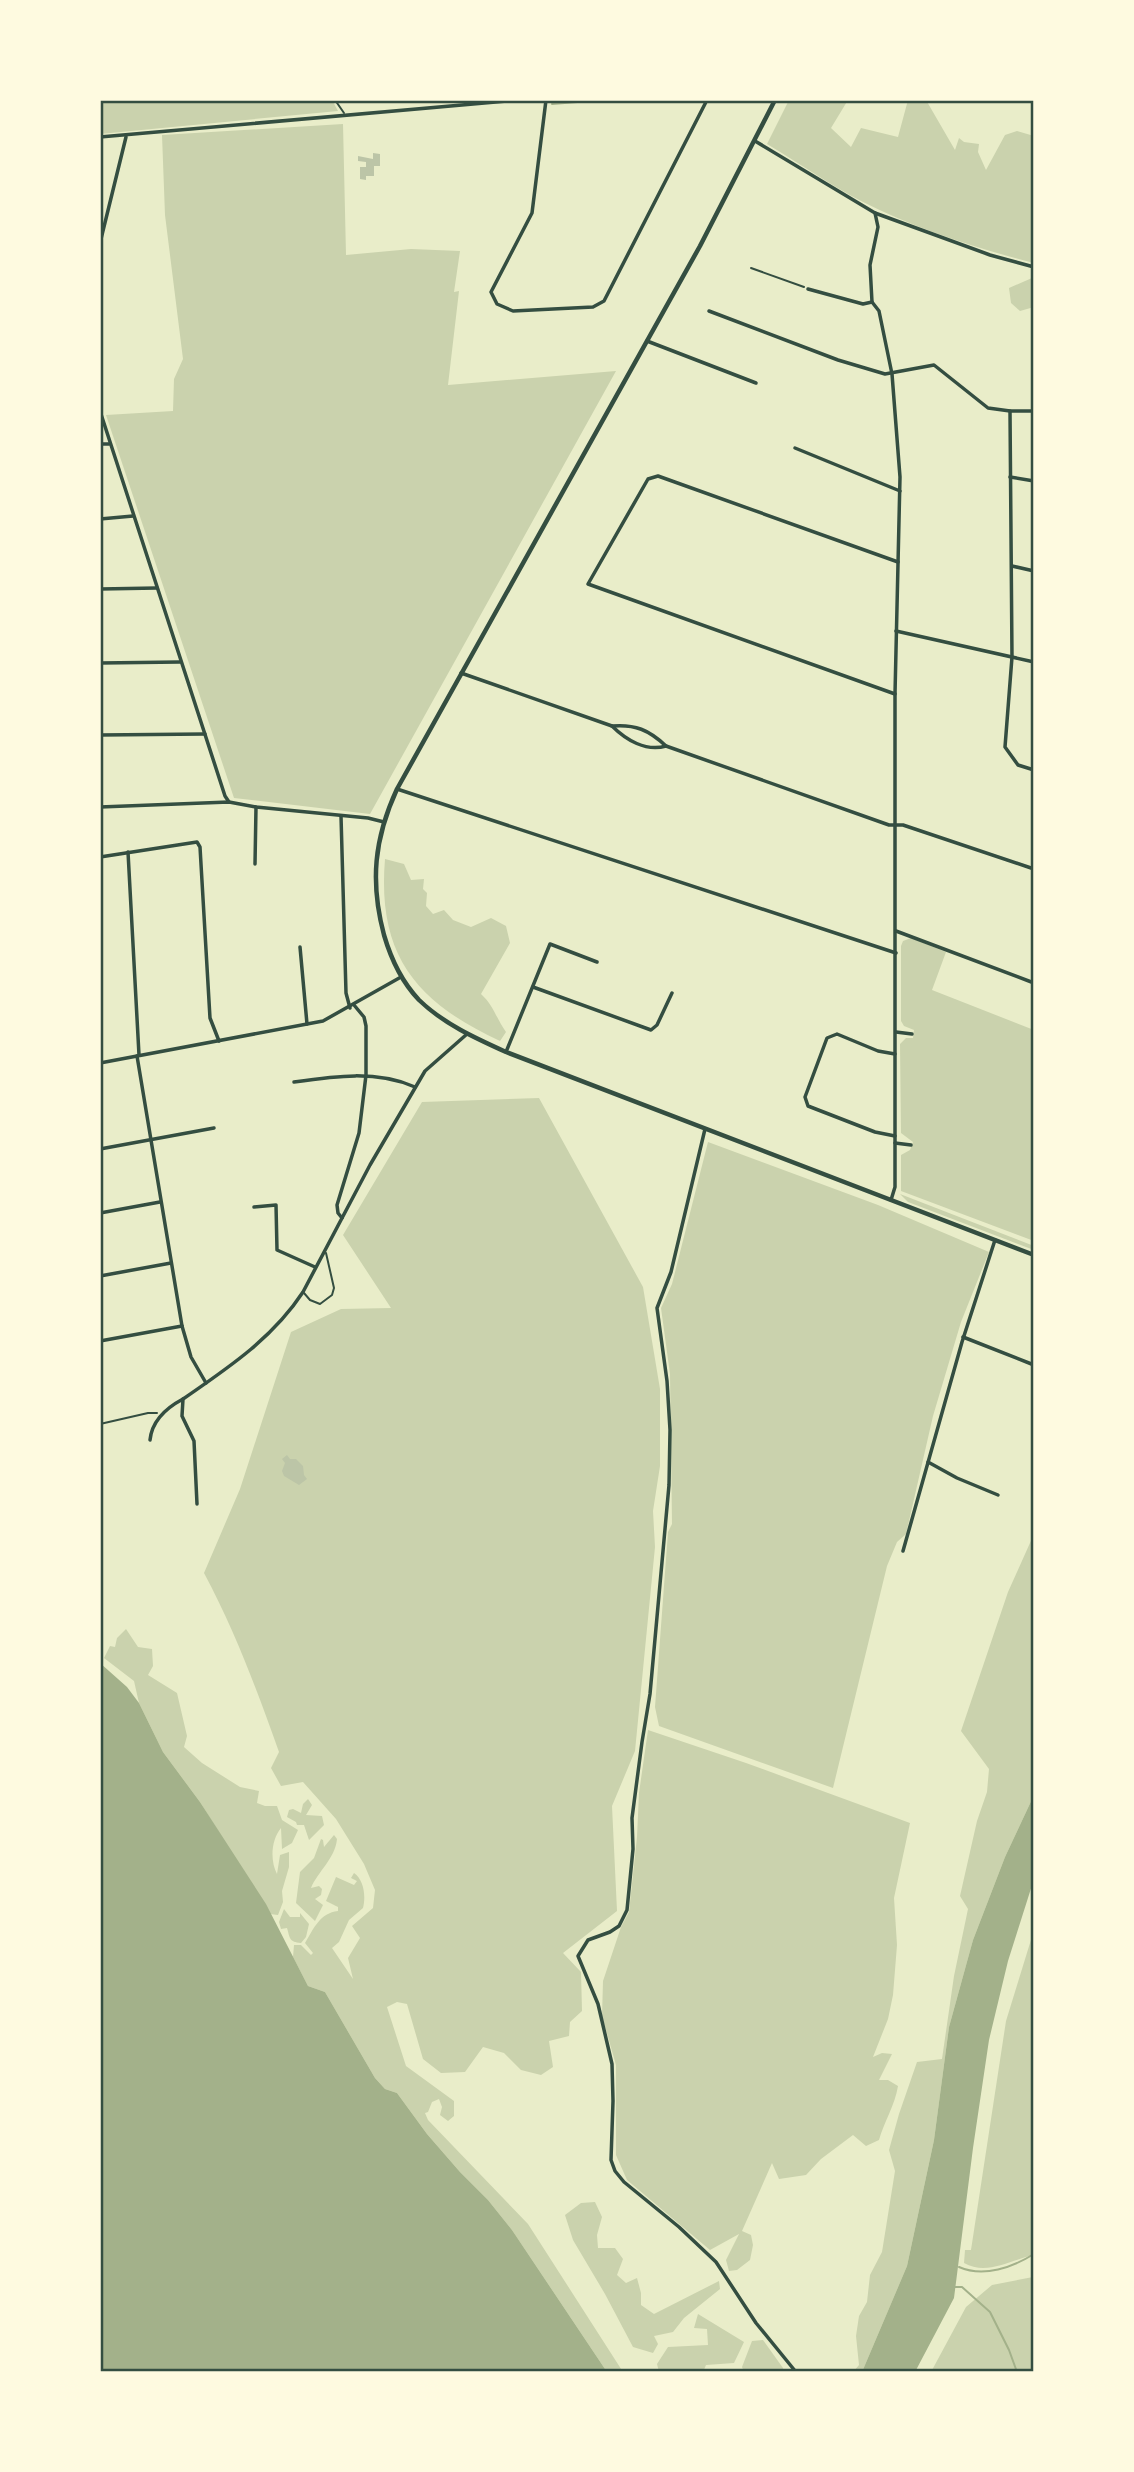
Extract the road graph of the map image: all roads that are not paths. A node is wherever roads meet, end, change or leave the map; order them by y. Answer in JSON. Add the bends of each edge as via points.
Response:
{"nodes":[{"id":1,"x":335,"y":100,"type":"edge"},
{"id":2,"x":444,"y":100,"type":"edge"},
{"id":3,"x":518,"y":100,"type":"edge"},
{"id":4,"x":546,"y":100,"type":"edge"},
{"id":5,"x":707,"y":100,"type":"edge"},
{"id":6,"x":775,"y":100,"type":"edge"},
{"id":7,"x":445,"y":106,"type":"junction"},
{"id":8,"x":346,"y":115,"type":"junction"},
{"id":9,"x":125,"y":136,"type":"junction"},
{"id":10,"x":100,"y":137,"type":"edge"},
{"id":11,"x":755,"y":141,"type":"junction"},
{"id":12,"x":875,"y":213,"type":"junction"},
{"id":13,"x":100,"y":243,"type":"edge"},
{"id":14,"x":1034,"y":267,"type":"edge"},
{"id":15,"x":808,"y":289,"type":"road end"},
{"id":16,"x":873,"y":302,"type":"junction"},
{"id":17,"x":709,"y":311,"type":"dead end"},
{"id":18,"x":646,"y":341,"type":"junction"},
{"id":19,"x":892,"y":374,"type":"junction"},
{"id":20,"x":755,"y":383,"type":"dead end"},
{"id":21,"x":100,"y":411,"type":"edge"},
{"id":22,"x":1010,"y":411,"type":"junction"},
{"id":23,"x":1034,"y":411,"type":"edge"},
{"id":24,"x":100,"y":444,"type":"edge"},
{"id":25,"x":109,"y":444,"type":"junction"},
{"id":26,"x":795,"y":448,"type":"dead end"},
{"id":27,"x":1010,"y":477,"type":"junction"},
{"id":28,"x":1034,"y":481,"type":"edge"},
{"id":29,"x":900,"y":491,"type":"junction"},
{"id":30,"x":133,"y":516,"type":"junction"},
{"id":31,"x":100,"y":519,"type":"edge"},
{"id":32,"x":898,"y":562,"type":"junction"},
{"id":33,"x":1012,"y":566,"type":"junction"},
{"id":34,"x":1034,"y":571,"type":"edge"},
{"id":35,"x":157,"y":588,"type":"junction"},
{"id":36,"x":100,"y":589,"type":"edge"},
{"id":37,"x":896,"y":631,"type":"junction"},
{"id":38,"x":1012,"y":657,"type":"junction"},
{"id":39,"x":180,"y":662,"type":"junction"},
{"id":40,"x":1034,"y":662,"type":"edge"},
{"id":41,"x":100,"y":663,"type":"edge"},
{"id":42,"x":461,"y":673,"type":"junction"},
{"id":43,"x":895,"y":694,"type":"junction"},
{"id":44,"x":612,"y":726,"type":"junction"},
{"id":45,"x":205,"y":734,"type":"junction"},
{"id":46,"x":100,"y":735,"type":"edge"},
{"id":47,"x":666,"y":746,"type":"junction"},
{"id":48,"x":1034,"y":770,"type":"edge"},
{"id":49,"x":397,"y":789,"type":"junction"},
{"id":50,"x":229,"y":802,"type":"junction"},
{"id":51,"x":100,"y":807,"type":"edge"},
{"id":52,"x":256,"y":807,"type":"junction"},
{"id":53,"x":341,"y":816,"type":"junction"},
{"id":54,"x":384,"y":822,"type":"junction"},
{"id":55,"x":897,"y":825,"type":"junction"},
{"id":56,"x":128,"y":852,"type":"junction"},
{"id":57,"x":100,"y":857,"type":"edge"},
{"id":58,"x":255,"y":864,"type":"dead end"},
{"id":59,"x":1034,"y":869,"type":"edge"},
{"id":60,"x":896,"y":930,"type":"junction"},
{"id":61,"x":300,"y":947,"type":"dead end"},
{"id":62,"x":896,"y":953,"type":"junction"},
{"id":63,"x":597,"y":962,"type":"dead end"},
{"id":64,"x":401,"y":977,"type":"junction"},
{"id":65,"x":1034,"y":983,"type":"edge"},
{"id":66,"x":533,"y":986,"type":"junction"},
{"id":67,"x":672,"y":993,"type":"dead end"},
{"id":68,"x":352,"y":1006,"type":"junction"},
{"id":69,"x":307,"y":1024,"type":"junction"},
{"id":70,"x":896,"y":1032,"type":"junction"},
{"id":71,"x":467,"y":1034,"type":"junction"},
{"id":72,"x":912,"y":1034,"type":"dead end"},
{"id":73,"x":219,"y":1041,"type":"junction"},
{"id":74,"x":506,"y":1052,"type":"junction"},
{"id":75,"x":895,"y":1054,"type":"junction"},
{"id":76,"x":138,"y":1056,"type":"junction"},
{"id":77,"x":100,"y":1063,"type":"edge"},
{"id":78,"x":366,"y":1075,"type":"junction"},
{"id":79,"x":294,"y":1082,"type":"dead end"},
{"id":80,"x":415,"y":1087,"type":"junction"},
{"id":81,"x":214,"y":1128,"type":"dead end"},
{"id":82,"x":705,"y":1129,"type":"junction"},
{"id":83,"x":895,"y":1136,"type":"junction"},
{"id":84,"x":150,"y":1141,"type":"junction"},
{"id":85,"x":895,"y":1143,"type":"junction"},
{"id":86,"x":911,"y":1145,"type":"dead end"},
{"id":87,"x":100,"y":1149,"type":"edge"},
{"id":88,"x":891,"y":1200,"type":"junction"},
{"id":89,"x":160,"y":1202,"type":"junction"},
{"id":90,"x":254,"y":1207,"type":"dead end"},
{"id":91,"x":100,"y":1213,"type":"edge"},
{"id":92,"x":342,"y":1218,"type":"junction"},
{"id":93,"x":995,"y":1240,"type":"junction"},
{"id":94,"x":326,"y":1251,"type":"junction"},
{"id":95,"x":1034,"y":1255,"type":"edge"},
{"id":96,"x":171,"y":1263,"type":"junction"},
{"id":97,"x":315,"y":1267,"type":"junction"},
{"id":98,"x":100,"y":1276,"type":"edge"},
{"id":99,"x":303,"y":1292,"type":"junction"},
{"id":100,"x":182,"y":1326,"type":"junction"},
{"id":101,"x":963,"y":1337,"type":"junction"},
{"id":102,"x":100,"y":1342,"type":"edge"},
{"id":103,"x":1034,"y":1365,"type":"edge"},
{"id":104,"x":206,"y":1383,"type":"junction"},
{"id":105,"x":183,"y":1399,"type":"junction"},
{"id":106,"x":150,"y":1440,"type":"dead end"},
{"id":107,"x":928,"y":1462,"type":"junction"},
{"id":108,"x":998,"y":1495,"type":"dead end"},
{"id":109,"x":197,"y":1504,"type":"dead end"},
{"id":110,"x":903,"y":1551,"type":"dead end"},
{"id":111,"x":796,"y":2372,"type":"edge"}],
"edges":[{"from":1,"to":8,"type":"lane"},
{"from":2,"to":7,"type":"street"},
{"from":3,"to":7,"type":"street"},
{"from":4,"to":5,"type":"street","via":[[531,213],[491,292],[497,304],[513,311],[593,307],[604,301]]},
{"from":6,"to":11,"type":"main road"},
{"from":7,"to":8,"type":"street"},
{"from":8,"to":9,"type":"street"},
{"from":9,"to":10,"type":"street"},
{"from":9,"to":13,"type":"street"},
{"from":11,"to":12,"type":"street"},
{"from":11,"to":18,"type":"main road"},
{"from":12,"to":14,"type":"street"},
{"from":12,"to":16,"type":"street","via":[[878,227],[870,265]]},
{"from":15,"to":16,"type":"street","via":[[863,304]]},
{"from":16,"to":19,"type":"street","via":[[879,311]]},
{"from":17,"to":19,"type":"street","via":[[838,360]]},
{"from":18,"to":20,"type":"street"},
{"from":18,"to":42,"type":"main road"},
{"from":19,"to":22,"type":"street","via":[[934,365],[988,408]]},
{"from":19,"to":29,"type":"street"},
{"from":21,"to":25,"type":"street"},
{"from":22,"to":23,"type":"street"},
{"from":22,"to":27,"type":"street"},
{"from":24,"to":25,"type":"street"},
{"from":25,"to":30,"type":"street"},
{"from":26,"to":29,"type":"street"},
{"from":27,"to":28,"type":"street"},
{"from":27,"to":33,"type":"street"},
{"from":29,"to":32,"type":"street"},
{"from":30,"to":31,"type":"street"},
{"from":30,"to":35,"type":"street"},
{"from":32,"to":37,"type":"street"},
{"from":32,"to":43,"type":"street","via":[[658,477],[648,479],[588,584]]},
{"from":33,"to":34,"type":"street"},
{"from":33,"to":38,"type":"street"},
{"from":35,"to":36,"type":"street"},
{"from":35,"to":39,"type":"street"},
{"from":37,"to":38,"type":"street"},
{"from":37,"to":43,"type":"street"},
{"from":38,"to":40,"type":"street"},
{"from":38,"to":48,"type":"street","via":[[1005,747],[1018,765]]},
{"from":39,"to":41,"type":"street"},
{"from":39,"to":45,"type":"street"},
{"from":42,"to":44,"type":"street"},
{"from":42,"to":49,"type":"main road"},
{"from":43,"to":55,"type":"street"},
{"from":44,"to":47,"type":"street","via":[[646,730]]},
{"from":44,"to":47,"type":"street","via":[[634,743]]},
{"from":45,"to":46,"type":"street"},
{"from":45,"to":50,"type":"street"},
{"from":47,"to":55,"type":"street"},
{"from":49,"to":54,"type":"main road"},
{"from":49,"to":62,"type":"street"},
{"from":50,"to":51,"type":"street"},
{"from":50,"to":52,"type":"street"},
{"from":52,"to":53,"type":"street"},
{"from":52,"to":58,"type":"street"},
{"from":53,"to":54,"type":"street"},
{"from":53,"to":68,"type":"street","via":[[346,993]]},
{"from":54,"to":64,"type":"main road","via":[[376,862],[376,897],[389,953]]},
{"from":55,"to":59,"type":"street"},
{"from":55,"to":60,"type":"street"},
{"from":56,"to":57,"type":"street"},
{"from":56,"to":73,"type":"street","via":[[197,842],[200,847],[210,1018]]},
{"from":56,"to":76,"type":"street"},
{"from":60,"to":62,"type":"street"},
{"from":60,"to":65,"type":"street"},
{"from":61,"to":69,"type":"street"},
{"from":62,"to":70,"type":"street"},
{"from":63,"to":66,"type":"street","via":[[550,944]]},
{"from":64,"to":68,"type":"street"},
{"from":64,"to":71,"type":"main road","via":[[425,1005]]},
{"from":66,"to":67,"type":"street","via":[[651,1030]]},
{"from":66,"to":74,"type":"street"},
{"from":68,"to":69,"type":"street"},
{"from":68,"to":78,"type":"street","via":[[364,1017],[366,1026]]},
{"from":69,"to":73,"type":"street"},
{"from":70,"to":72,"type":"street"},
{"from":70,"to":75,"type":"street"},
{"from":71,"to":74,"type":"main road"},
{"from":71,"to":80,"type":"street","via":[[431,1064]]},
{"from":73,"to":76,"type":"street"},
{"from":74,"to":82,"type":"main road"},
{"from":75,"to":83,"type":"street"},
{"from":75,"to":83,"type":"street","via":[[837,1034],[827,1038],[805,1097],[808,1106]]},
{"from":76,"to":77,"type":"street"},
{"from":76,"to":84,"type":"street"},
{"from":78,"to":79,"type":"street"},
{"from":78,"to":80,"type":"street"},
{"from":78,"to":92,"type":"street","via":[[359,1133],[337,1205]]},
{"from":80,"to":92,"type":"street"},
{"from":81,"to":84,"type":"street"},
{"from":82,"to":88,"type":"main road"},
{"from":82,"to":111,"type":"street","via":[[671,1272],[657,1308],[667,1381],[669,1485],[627,1910],[619,1926],[588,1940],[578,1955],[598,2004],[612,2064],[611,2160],[615,2171],[716,2263]]},
{"from":83,"to":85,"type":"street"},
{"from":84,"to":87,"type":"street"},
{"from":84,"to":89,"type":"street"},
{"from":85,"to":86,"type":"street"},
{"from":85,"to":88,"type":"street"},
{"from":88,"to":93,"type":"main road"},
{"from":89,"to":91,"type":"street"},
{"from":89,"to":96,"type":"street"},
{"from":90,"to":97,"type":"street","via":[[276,1205],[277,1250]]},
{"from":92,"to":94,"type":"street"},
{"from":93,"to":95,"type":"main road"},
{"from":93,"to":101,"type":"street"},
{"from":94,"to":97,"type":"street"},
{"from":94,"to":99,"type":"lane","via":[[332,1295],[316,1303]]},
{"from":96,"to":98,"type":"street"},
{"from":96,"to":100,"type":"street"},
{"from":97,"to":99,"type":"street"},
{"from":99,"to":104,"type":"street","via":[[276,1328]]},
{"from":100,"to":102,"type":"street"},
{"from":100,"to":104,"type":"street","via":[[191,1357]]},
{"from":101,"to":103,"type":"street"},
{"from":101,"to":107,"type":"street"},
{"from":104,"to":105,"type":"street"},
{"from":105,"to":106,"type":"street","via":[[162,1413]]},
{"from":105,"to":109,"type":"street","via":[[182,1416],[194,1441]]},
{"from":107,"to":108,"type":"street"},
{"from":107,"to":110,"type":"street"}]}
